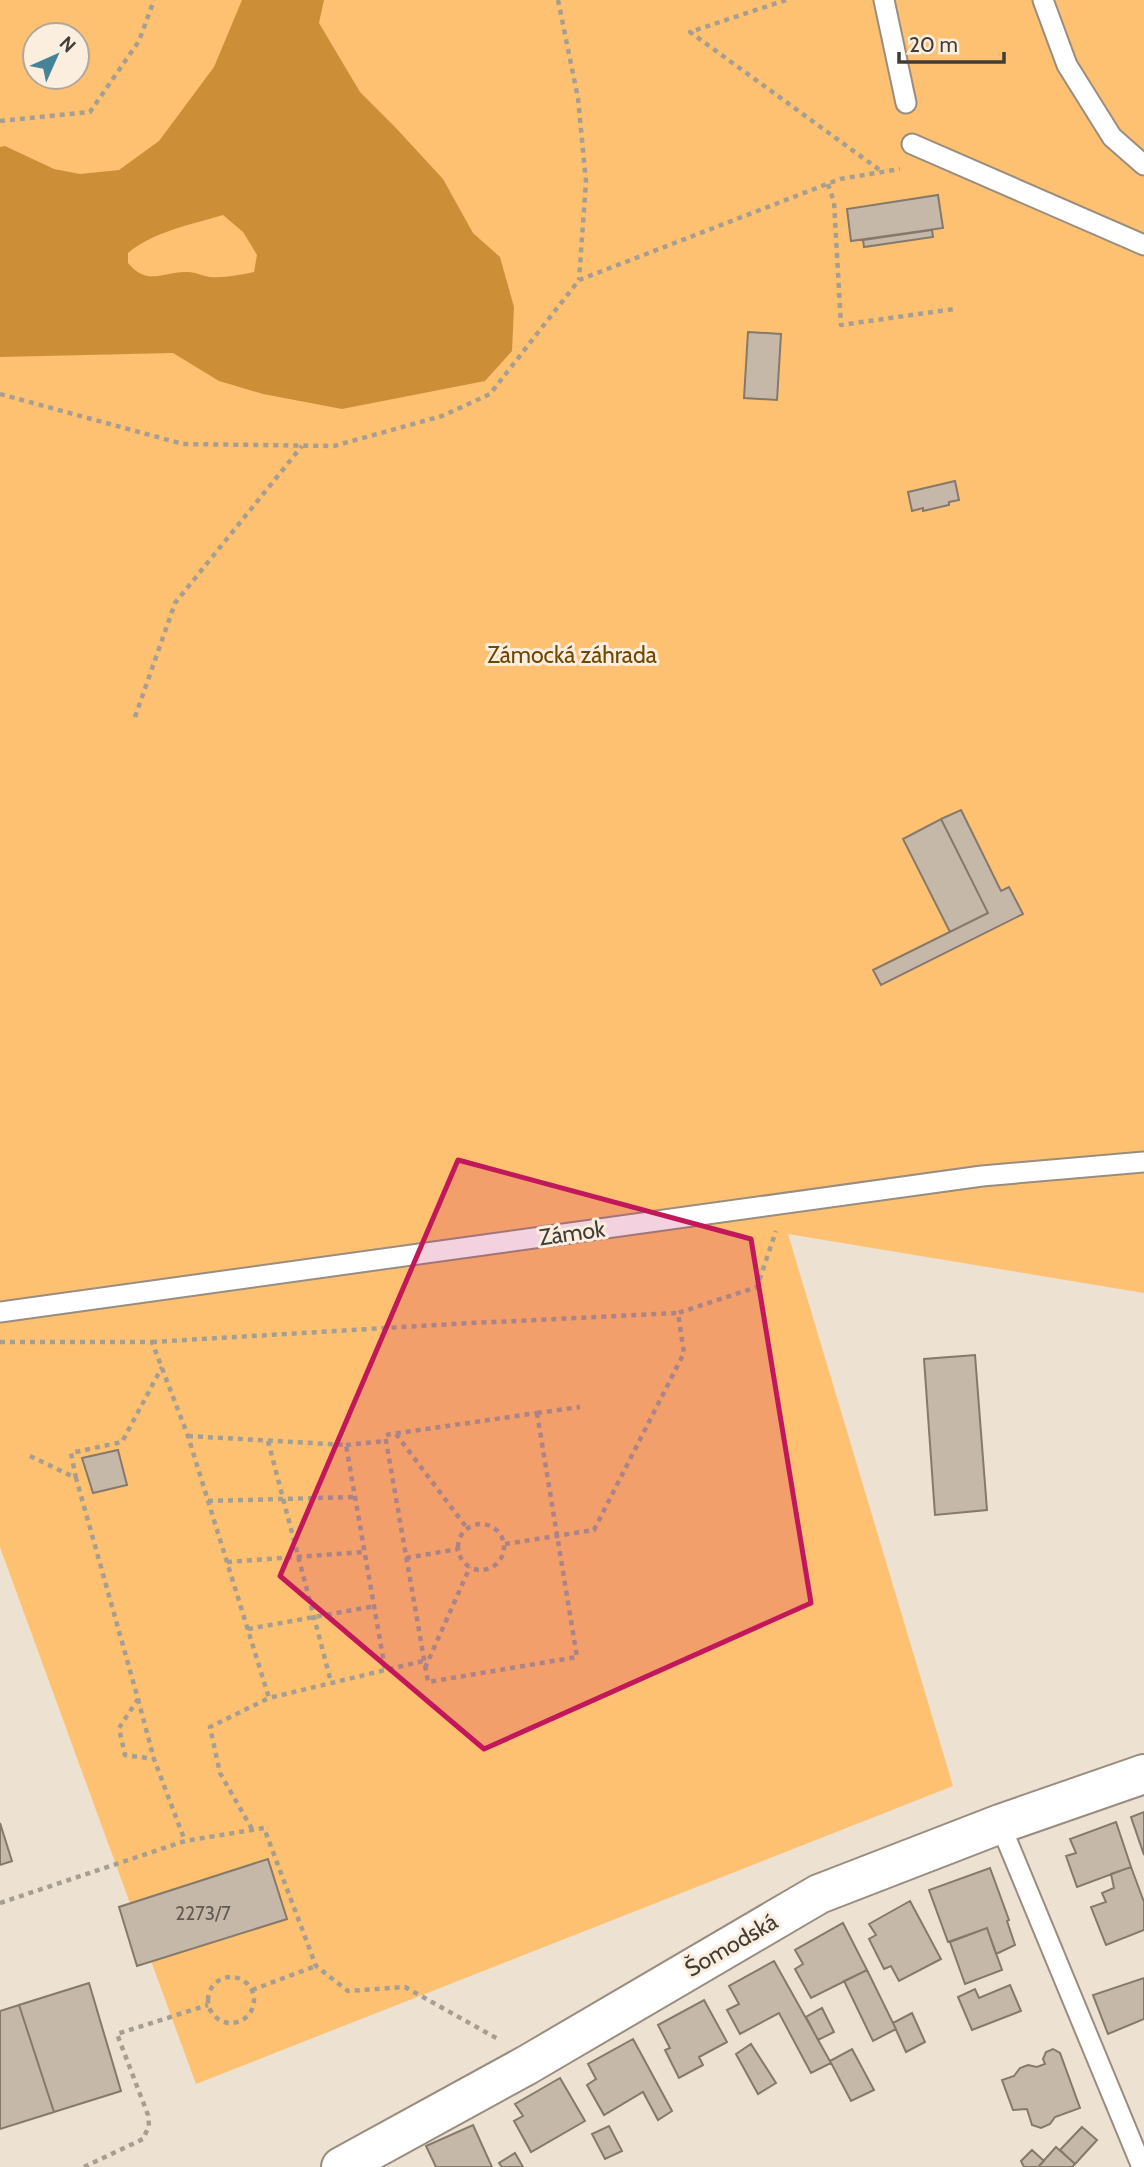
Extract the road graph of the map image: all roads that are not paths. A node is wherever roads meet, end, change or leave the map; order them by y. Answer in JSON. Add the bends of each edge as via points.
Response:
{"nodes":[{"id":1,"x":884,"y":0,"type":"edge"},
{"id":2,"x":1043,"y":0,"type":"edge"},
{"id":3,"x":906,"y":103,"type":"dead end"},
{"id":4,"x":912,"y":144,"type":"dead end"},
{"id":5,"x":1144,"y":165,"type":"edge"},
{"id":6,"x":1144,"y":245,"type":"edge"},
{"id":7,"x":1144,"y":1162,"type":"edge"},
{"id":8,"x":0,"y":1312,"type":"edge"},
{"id":9,"x":1144,"y":1774,"type":"edge"},
{"id":10,"x":1000,"y":1824,"type":"junction"},
{"id":11,"x":341,"y":2167,"type":"edge"},
{"id":12,"x":1142,"y":2167,"type":"edge"}],
"edges":[{"from":1,"to":3,"type":"lane"},
{"from":2,"to":5,"type":"lane","via":[[1073,75],[1112,137]]},
{"from":4,"to":6,"type":"lane"},
{"from":7,"to":8,"type":"lane","name":"Zámok","via":[[982,1176]]},
{"from":9,"to":10,"type":"street","name":"Šomodská"},
{"from":10,"to":11,"type":"street","name":"Šomodská","via":[[819,1894],[527,2065]]},
{"from":10,"to":12,"type":"lane"}]}
